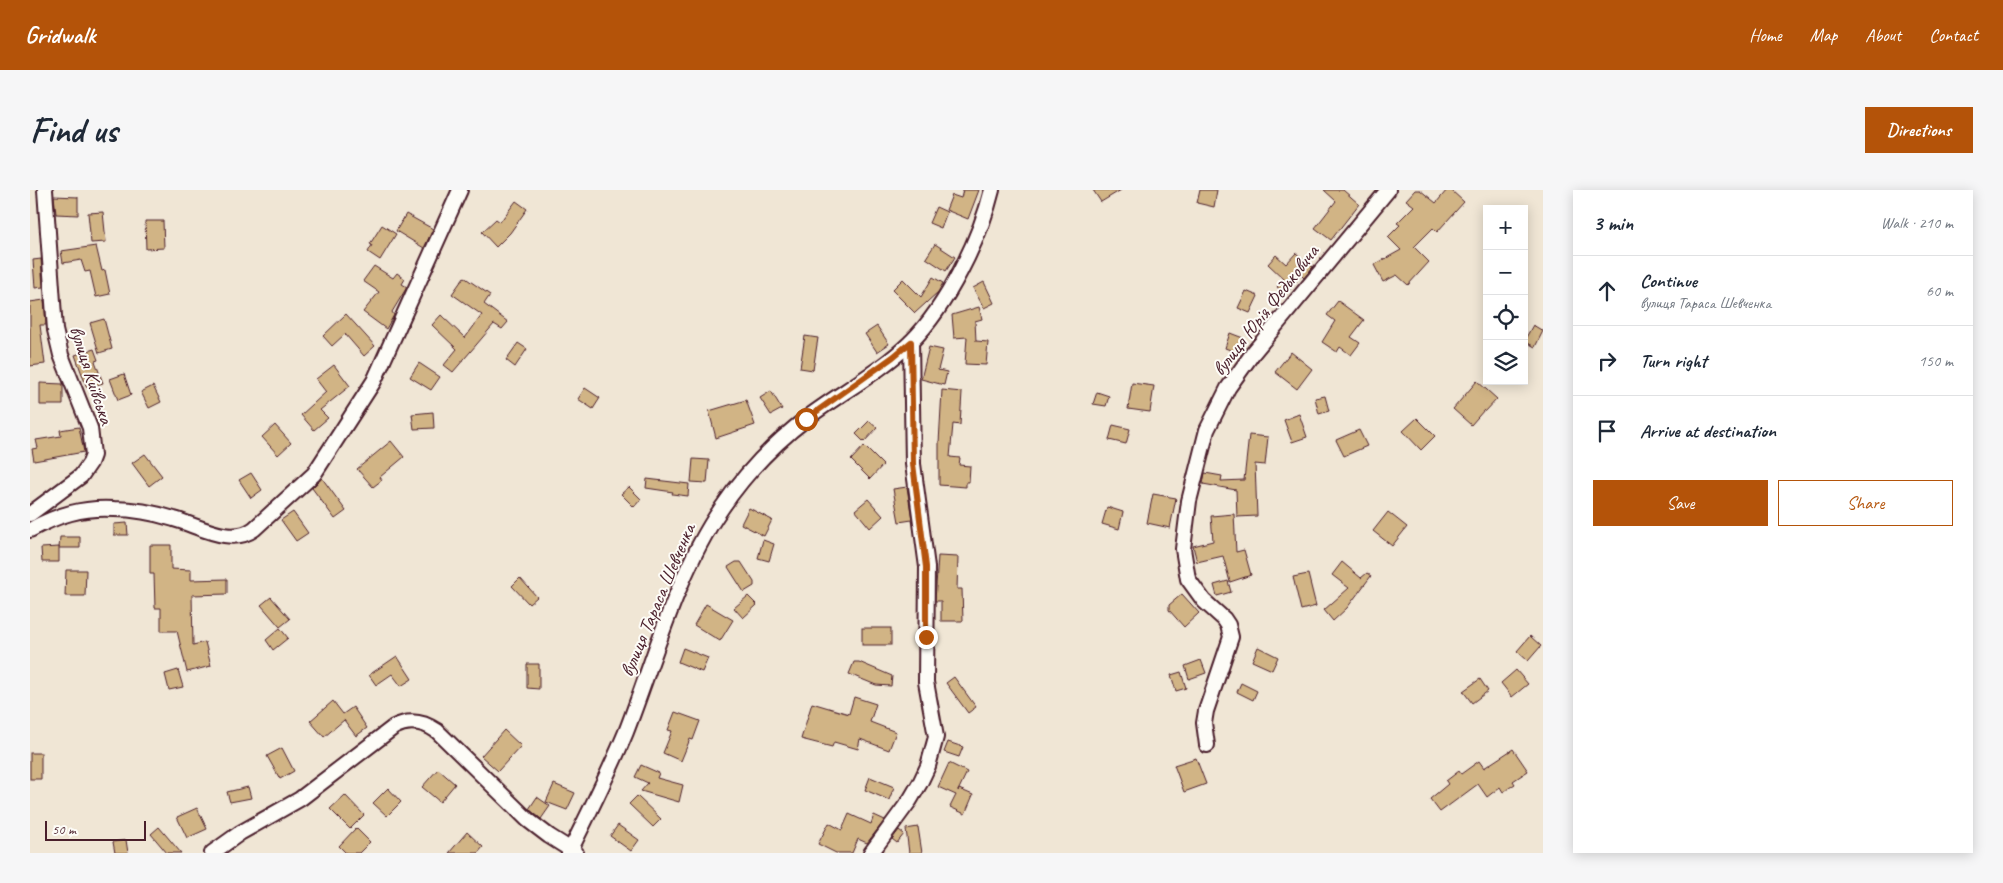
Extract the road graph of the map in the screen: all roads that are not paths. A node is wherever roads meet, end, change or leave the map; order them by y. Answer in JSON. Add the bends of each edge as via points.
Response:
{"nodes":[{"id":1,"x":45,"y":190,"type":"edge"},
{"id":2,"x":460,"y":190,"type":"edge"},
{"id":3,"x":992,"y":190,"type":"edge"},
{"id":4,"x":1388,"y":190,"type":"edge"},
{"id":5,"x":911,"y":342,"type":"junction"},
{"id":6,"x":30,"y":514,"type":"edge"},
{"id":7,"x":30,"y":530,"type":"edge"},
{"id":8,"x":1207,"y":745,"type":"dead end"},
{"id":9,"x":572,"y":852,"type":"edge"},
{"id":10,"x":212,"y":853,"type":"edge"},
{"id":11,"x":871,"y":853,"type":"edge"}],
"edges":[{"from":1,"to":6,"type":"street","name":"вулиця Київська","via":[[55,330],[61,356],[90,428],[93,455],[81,476]]},
{"from":2,"to":7,"type":"street","via":[[374,381],[314,474],[254,529],[242,536],[224,535],[158,515],[96,508],[62,515]]},
{"from":3,"to":5,"type":"street","name":"вулиця Тараса Шевченка","via":[[986,215],[958,274]]},
{"from":4,"to":8,"type":"street","name":"вулиця Юрія Федьковича","via":[[1253,353],[1221,400],[1204,439],[1184,532],[1185,567],[1195,590],[1224,619],[1231,637],[1206,711]]},
{"from":5,"to":9,"type":"street","name":"вулиця Тараса Шевченка","via":[[782,439],[743,480],[720,511],[687,571],[623,739]]},
{"from":5,"to":11,"type":"street","via":[[913,464],[927,575],[926,682],[936,738],[920,783]]},
{"from":9,"to":10,"type":"street","via":[[528,820],[438,731],[408,722],[394,727],[300,799]]}]}
